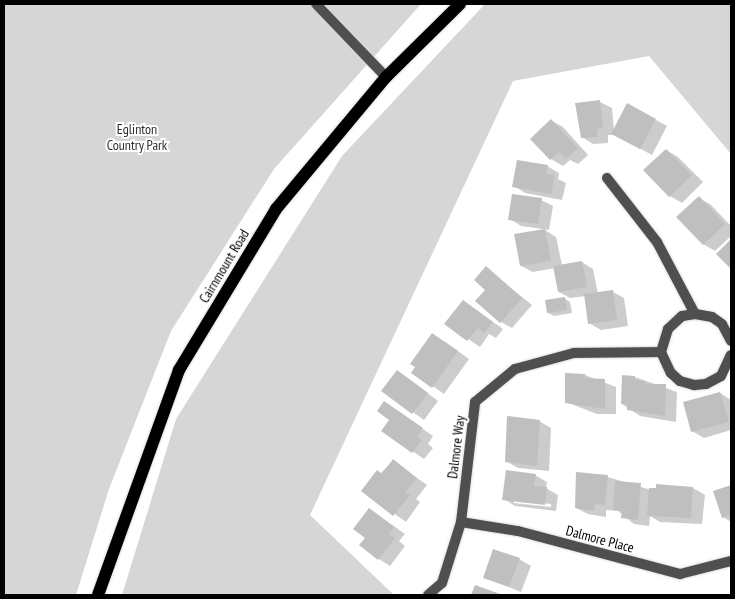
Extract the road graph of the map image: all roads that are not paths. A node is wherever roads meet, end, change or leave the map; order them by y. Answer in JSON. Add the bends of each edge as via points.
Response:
{"nodes":[{"id":1,"x":316,"y":4,"type":"edge"},
{"id":2,"x":460,"y":4,"type":"edge"},
{"id":3,"x":386,"y":77,"type":"junction"},
{"id":4,"x":607,"y":178,"type":"dead end"},
{"id":5,"x":694,"y":314,"type":"junction"},
{"id":6,"x":731,"y":342,"type":"edge"},
{"id":7,"x":661,"y":352,"type":"junction"},
{"id":8,"x":731,"y":355,"type":"edge"},
{"id":9,"x":461,"y":522,"type":"junction"},
{"id":10,"x":731,"y":561,"type":"edge"},
{"id":11,"x":98,"y":595,"type":"edge"},
{"id":12,"x":428,"y":595,"type":"edge"}],
"edges":[{"from":1,"to":3,"type":"street"},
{"from":2,"to":3,"type":"main road","name":"Cairnmount Road"},
{"from":3,"to":11,"type":"main road","name":"Cairnmount Road","via":[[276,209],[179,370]]},
{"from":4,"to":5,"type":"street","via":[[657,242]]},
{"from":5,"to":6,"type":"street","via":[[712,317],[722,324]]},
{"from":5,"to":7,"type":"street","via":[[682,316],[668,329]]},
{"from":7,"to":8,"type":"street","via":[[670,373],[680,381],[694,385],[706,384],[721,376]]},
{"from":7,"to":9,"type":"street","name":"Dalmore Way","via":[[574,353],[515,369],[475,402]]},
{"from":9,"to":10,"type":"street","name":"Dalmore Place","via":[[518,531],[680,574]]},
{"from":9,"to":12,"type":"street","name":"Dalmore Way","via":[[442,583]]}]}
